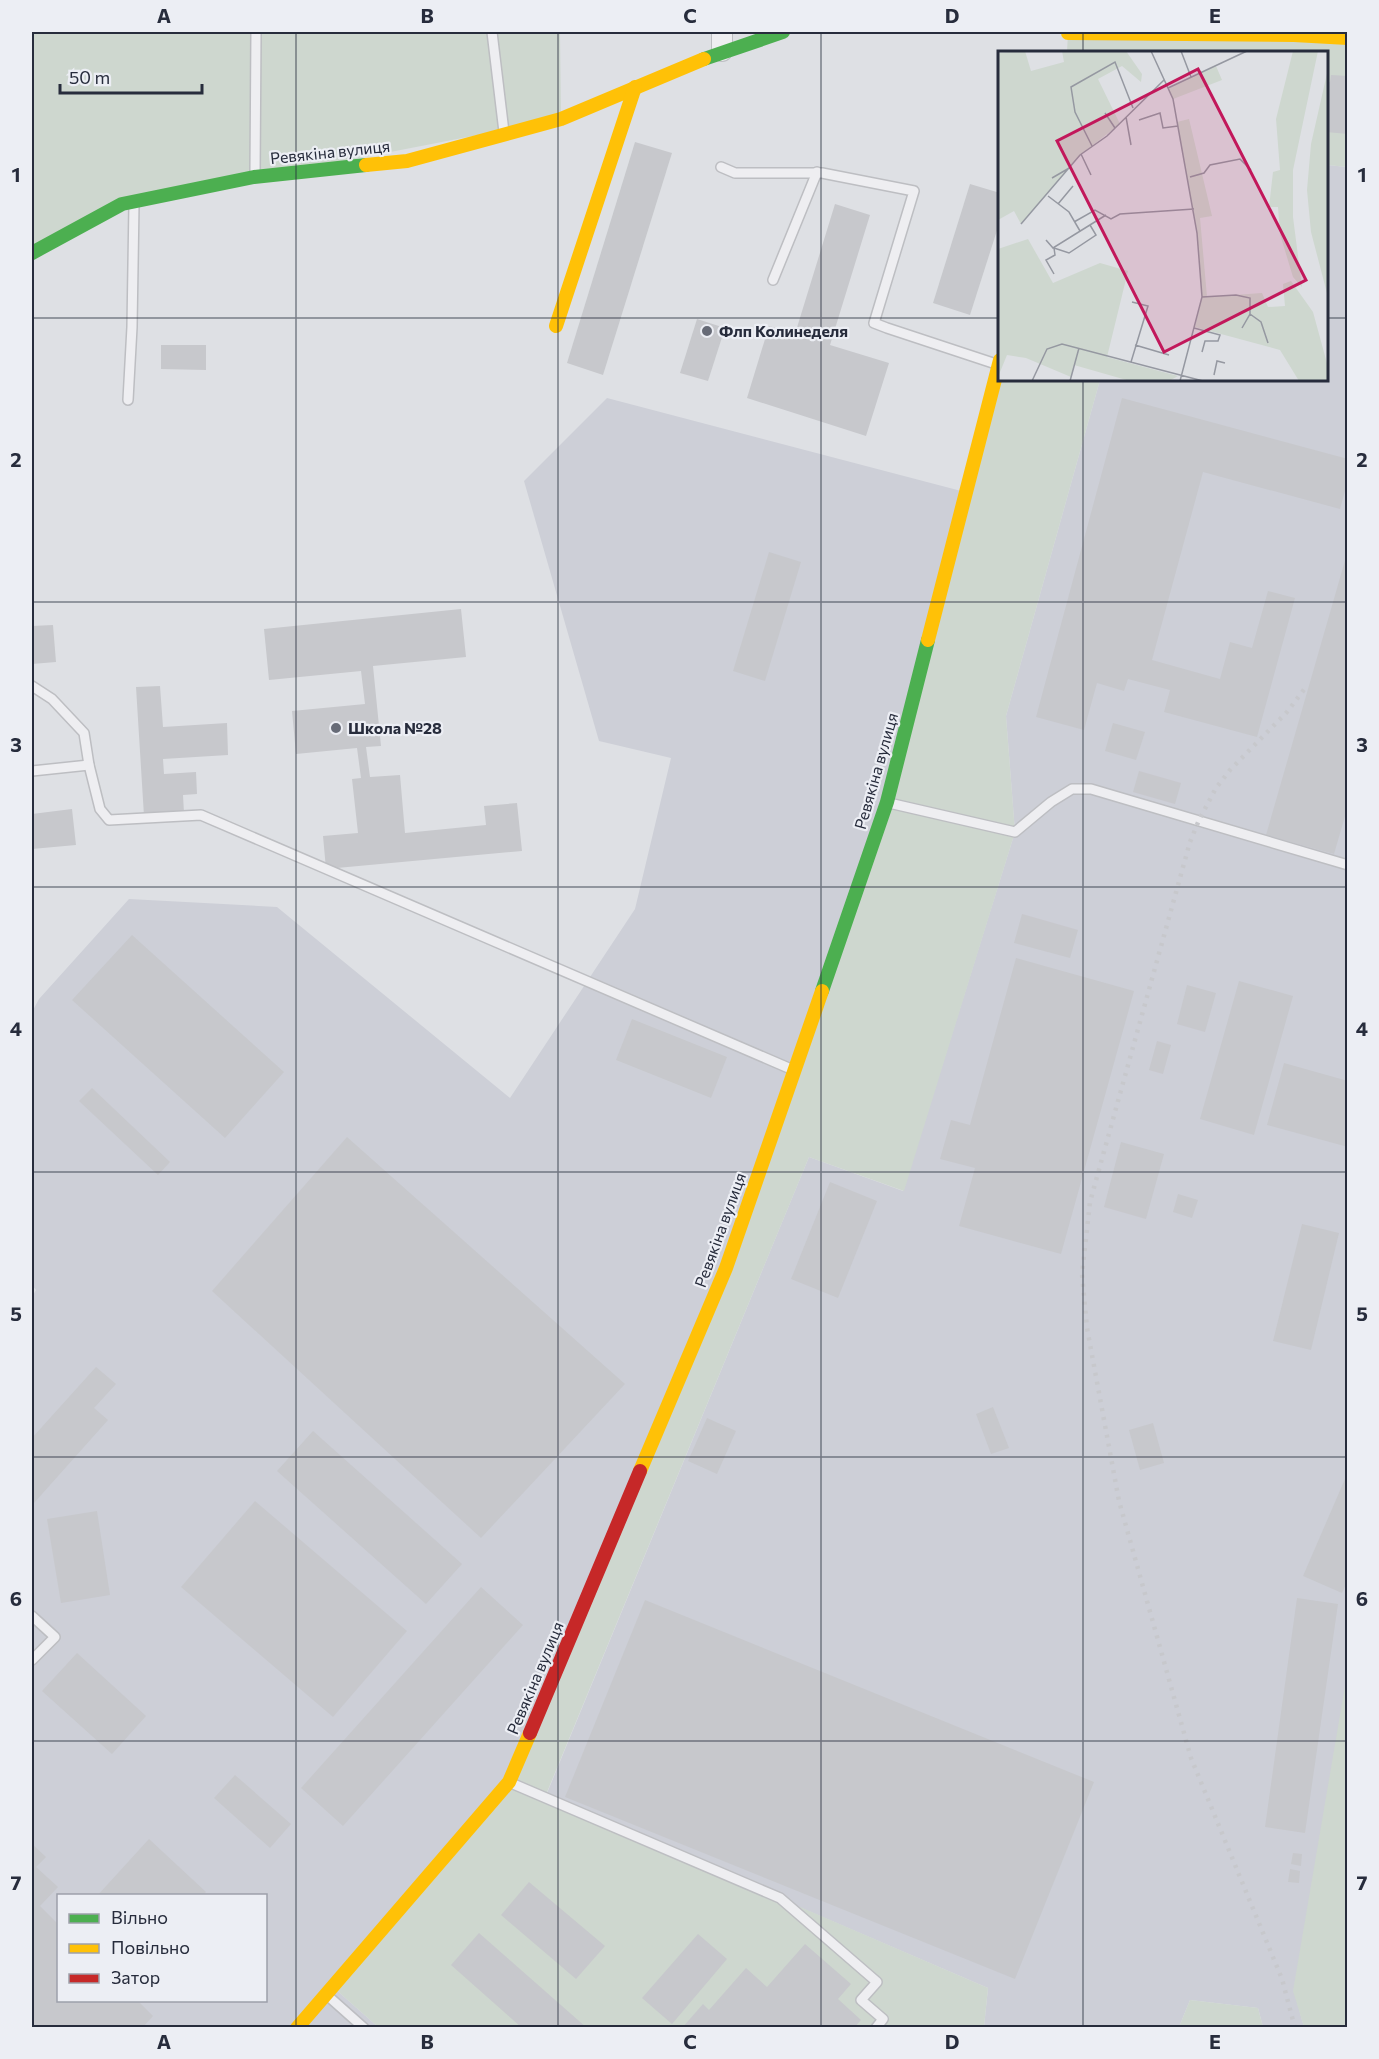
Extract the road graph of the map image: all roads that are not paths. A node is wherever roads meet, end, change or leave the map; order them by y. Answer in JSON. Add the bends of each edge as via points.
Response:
{"nodes":[{"id":1,"x":256,"y":32,"type":"edge"},
{"id":2,"x":492,"y":32,"type":"edge"},
{"id":3,"x":783,"y":32,"type":"edge"},
{"id":4,"x":1294,"y":33,"type":"edge"},
{"id":5,"x":1068,"y":36,"type":"edge"},
{"id":6,"x":1347,"y":38,"type":"edge"},
{"id":7,"x":722,"y":41,"type":"edge"},
{"id":8,"x":635,"y":87,"type":"junction"},
{"id":9,"x":504,"y":135,"type":"junction"},
{"id":10,"x":721,"y":167,"type":"dead end"},
{"id":11,"x":817,"y":172,"type":"junction"},
{"id":12,"x":255,"y":177,"type":"junction"},
{"id":13,"x":134,"y":201,"type":"junction"},
{"id":14,"x":32,"y":253,"type":"edge"},
{"id":15,"x":773,"y":280,"type":"dead end"},
{"id":16,"x":556,"y":326,"type":"dead end"},
{"id":17,"x":998,"y":362,"type":"edge"},
{"id":18,"x":998,"y":366,"type":"edge"},
{"id":19,"x":128,"y":400,"type":"dead end"},
{"id":20,"x":32,"y":686,"type":"edge"},
{"id":21,"x":89,"y":765,"type":"junction"},
{"id":22,"x":32,"y":771,"type":"edge"},
{"id":23,"x":887,"y":802,"type":"junction"},
{"id":24,"x":1347,"y":865,"type":"edge"},
{"id":25,"x":794,"y":1071,"type":"junction"},
{"id":26,"x":32,"y":1616,"type":"edge"},
{"id":27,"x":32,"y":1660,"type":"edge"},
{"id":28,"x":509,"y":1782,"type":"junction"},
{"id":29,"x":327,"y":1994,"type":"junction"},
{"id":30,"x":297,"y":2028,"type":"edge"},
{"id":31,"x":364,"y":2028,"type":"edge"},
{"id":32,"x":876,"y":2028,"type":"edge"}],
"edges":[{"from":1,"to":12,"type":"lane"},
{"from":2,"to":9,"type":"lane"},
{"from":3,"to":7,"type":"street","name":"Ревякіна вулиця"},
{"from":4,"to":5,"type":"street"},
{"from":4,"to":6,"type":"street"},
{"from":7,"to":8,"type":"street","name":"Ревякіна вулиця"},
{"from":8,"to":9,"type":"street","name":"Ревякіна вулиця","via":[[561,119]]},
{"from":8,"to":16,"type":"street"},
{"from":9,"to":12,"type":"street","name":"Ревякіна вулиця","via":[[408,161]]},
{"from":10,"to":11,"type":"lane","via":[[735,173]]},
{"from":11,"to":15,"type":"lane"},
{"from":11,"to":17,"type":"lane","via":[[914,191],[874,322]]},
{"from":12,"to":13,"type":"street","name":"Ревякіна вулиця"},
{"from":13,"to":14,"type":"street","name":"Ревякіна вулиця"},
{"from":13,"to":19,"type":"lane"},
{"from":18,"to":23,"type":"street","name":"Ревякіна вулиця"},
{"from":20,"to":21,"type":"lane","via":[[52,699],[84,733]]},
{"from":21,"to":22,"type":"lane"},
{"from":21,"to":25,"type":"lane","via":[[100,809],[109,820],[201,815]]},
{"from":23,"to":24,"type":"lane","via":[[1015,832],[1072,789],[1092,789]]},
{"from":23,"to":25,"type":"street","name":"Ревякіна вулиця"},
{"from":25,"to":28,"type":"street","name":"Ревякіна вулиця","via":[[726,1268]]},
{"from":26,"to":27,"type":"lane","via":[[54,1637]]},
{"from":28,"to":29,"type":"street","name":"Ревякіна вулиця"},
{"from":28,"to":32,"type":"lane","via":[[780,1898],[877,1982],[861,2000],[883,2019]]},
{"from":29,"to":30,"type":"street","name":"Ревякіна вулиця"},
{"from":29,"to":31,"type":"lane"}]}
